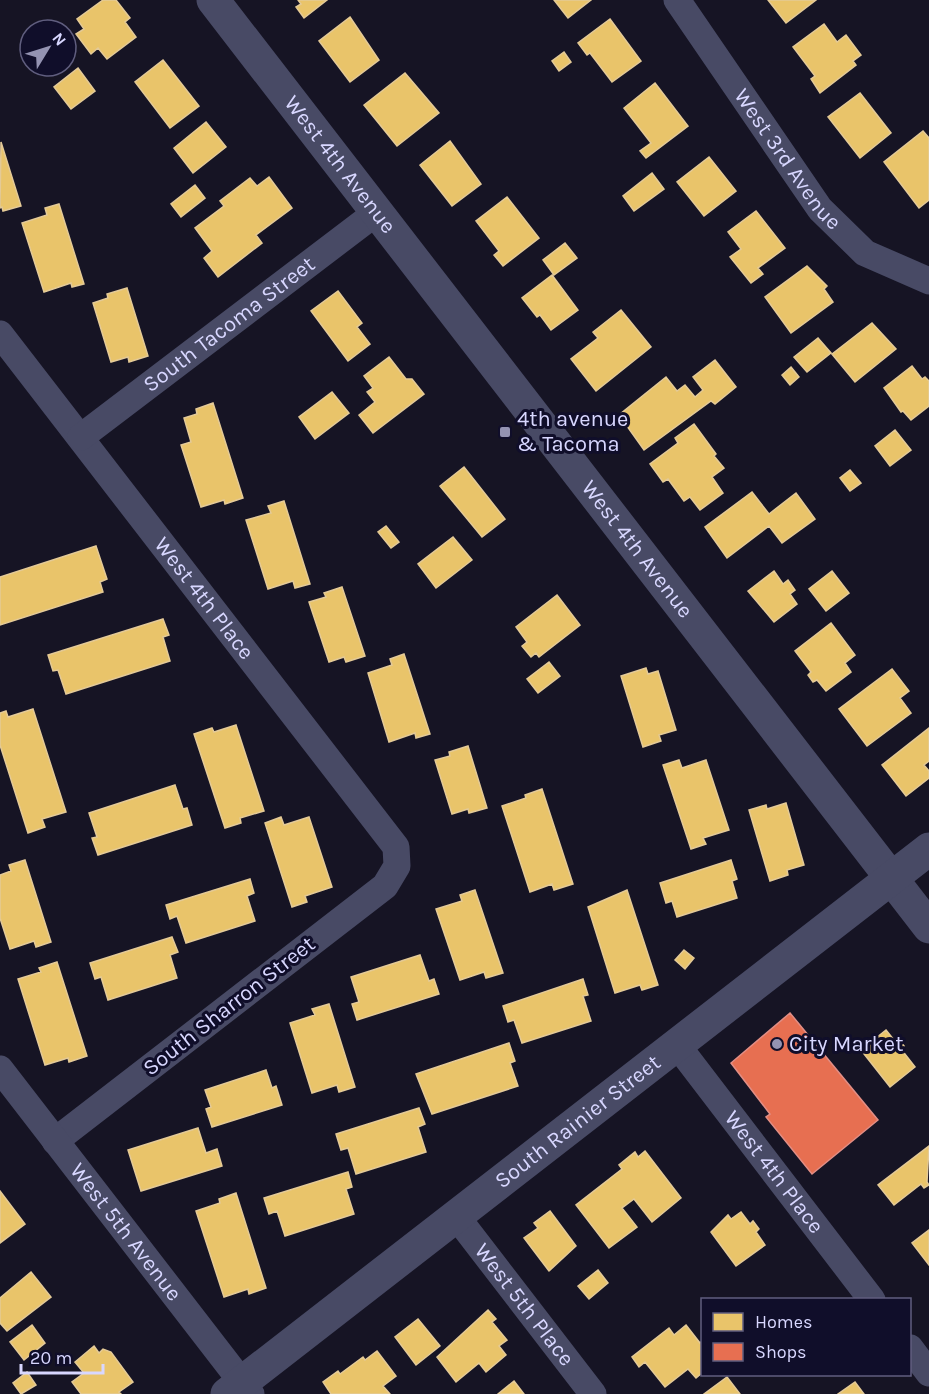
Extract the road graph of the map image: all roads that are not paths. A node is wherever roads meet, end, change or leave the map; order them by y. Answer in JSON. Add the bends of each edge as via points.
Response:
{"nodes":[{"id":1,"x":213,"y":0,"type":"edge"},
{"id":2,"x":678,"y":0,"type":"edge"},
{"id":3,"x":376,"y":212,"type":"junction"},
{"id":4,"x":929,"y":281,"type":"edge"},
{"id":5,"x":0,"y":334,"type":"edge"},
{"id":6,"x":81,"y":437,"type":"junction"},
{"id":7,"x":929,"y":849,"type":"edge"},
{"id":8,"x":397,"y":866,"type":"joint"},
{"id":9,"x":891,"y":879,"type":"junction"},
{"id":10,"x":929,"y":927,"type":"edge"},
{"id":11,"x":677,"y":1045,"type":"junction"},
{"id":12,"x":0,"y":1069,"type":"edge"},
{"id":13,"x":55,"y":1141,"type":"junction"},
{"id":14,"x":456,"y":1216,"type":"junction"},
{"id":15,"x":871,"y":1298,"type":"edge"},
{"id":16,"x":911,"y":1350,"type":"edge"},
{"id":17,"x":929,"y":1373,"type":"edge"},
{"id":18,"x":240,"y":1390,"type":"edge"},
{"id":19,"x":594,"y":1394,"type":"edge"}],
"edges":[{"from":1,"to":3,"type":"street","name":"West 4th Avenue"},
{"from":2,"to":4,"type":"street","name":"West 3rd Avenue","via":[[820,209],[865,253]]},
{"from":3,"to":6,"type":"street","name":"South Tacoma Street"},
{"from":3,"to":9,"type":"street","name":"West 4th Avenue"},
{"from":5,"to":6,"type":"street","name":"West 4th Place"},
{"from":6,"to":8,"type":"street","name":"West 4th Place","via":[[396,847]]},
{"from":7,"to":9,"type":"street","name":"South Rainier Street"},
{"from":8,"to":13,"type":"street","name":"South Sharron Street","via":[[385,885]]},
{"from":9,"to":10,"type":"street","name":"West 4th Avenue"},
{"from":9,"to":11,"type":"street","name":"South Rainier Street"},
{"from":11,"to":14,"type":"street","name":"South Rainier Street"},
{"from":11,"to":15,"type":"street","name":"West 4th Place"},
{"from":12,"to":13,"type":"street","name":"West 5th Avenue"},
{"from":13,"to":18,"type":"street","name":"West 5th Avenue"},
{"from":14,"to":18,"type":"street","name":"South Rainier Street"},
{"from":14,"to":19,"type":"street","name":"West 5th Place"},
{"from":16,"to":17,"type":"street"}]}
